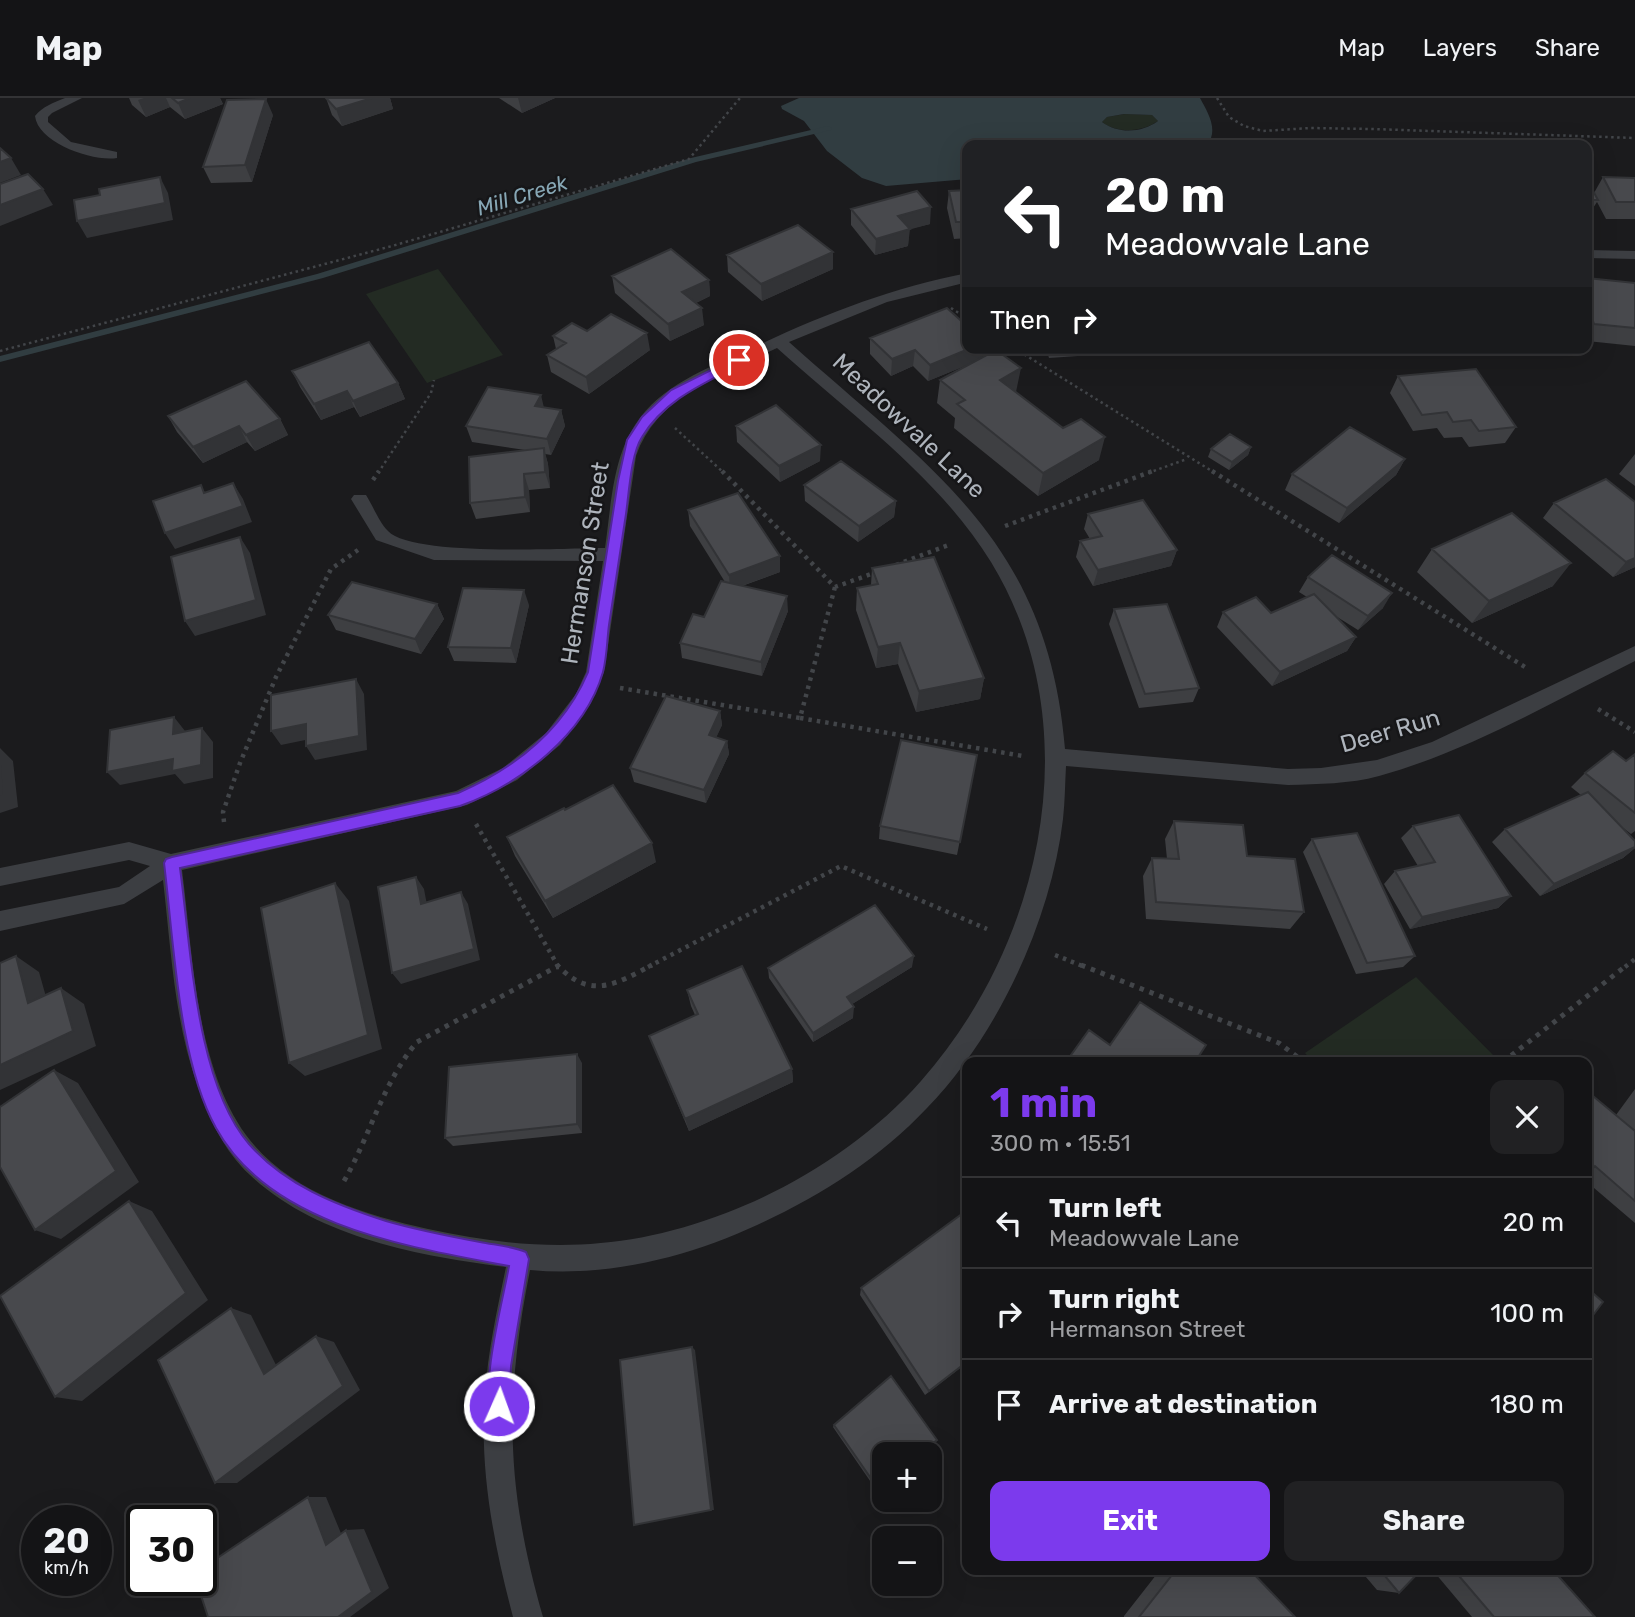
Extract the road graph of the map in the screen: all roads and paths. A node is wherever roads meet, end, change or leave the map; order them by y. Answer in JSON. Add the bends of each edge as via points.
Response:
{"nodes":[{"id":1,"x":76,"y":98,"type":"edge"},
{"id":2,"x":740,"y":98,"type":"edge"},
{"id":3,"x":1217,"y":98,"type":"edge"},
{"id":4,"x":1635,"y":138,"type":"edge"},
{"id":5,"x":112,"y":155,"type":"dead end"},
{"id":6,"x":1592,"y":254,"type":"edge"},
{"id":7,"x":1635,"y":255,"type":"edge"},
{"id":8,"x":962,"y":278,"type":"edge"},
{"id":9,"x":779,"y":341,"type":"junction"},
{"id":10,"x":0,"y":351,"type":"edge"},
{"id":11,"x":1023,"y":354,"type":"edge"},
{"id":12,"x":434,"y":380,"type":"dead end"},
{"id":13,"x":655,"y":411,"type":"junction"},
{"id":14,"x":1188,"y":458,"type":"junction"},
{"id":15,"x":360,"y":499,"type":"joint"},
{"id":16,"x":1005,"y":526,"type":"dead end"},
{"id":17,"x":382,"y":536,"type":"junction"},
{"id":18,"x":951,"y":544,"type":"dead end"},
{"id":19,"x":612,"y":555,"type":"junction"},
{"id":20,"x":835,"y":587,"type":"junction"},
{"id":21,"x":1635,"y":653,"type":"edge"},
{"id":22,"x":1525,"y":667,"type":"dead end"},
{"id":23,"x":590,"y":684,"type":"junction"},
{"id":24,"x":1598,"y":709,"type":"dead end"},
{"id":25,"x":800,"y":718,"type":"junction"},
{"id":26,"x":1635,"y":733,"type":"edge"},
{"id":27,"x":1058,"y":757,"type":"junction"},
{"id":28,"x":460,"y":799,"type":"junction"},
{"id":29,"x":227,"y":851,"type":"junction"},
{"id":30,"x":172,"y":863,"type":"junction"},
{"id":31,"x":0,"y":877,"type":"edge"},
{"id":32,"x":0,"y":920,"type":"edge"},
{"id":33,"x":987,"y":929,"type":"dead end"},
{"id":34,"x":1055,"y":955,"type":"dead end"},
{"id":35,"x":1635,"y":959,"type":"edge"},
{"id":36,"x":558,"y":966,"type":"junction"},
{"id":37,"x":1299,"y":1057,"type":"edge"},
{"id":38,"x":1509,"y":1057,"type":"edge"},
{"id":39,"x":328,"y":1209,"type":"junction"},
{"id":40,"x":520,"y":1259,"type":"junction"},
{"id":41,"x":528,"y":1617,"type":"edge"}],
"edges":[{"from":1,"to":5,"type":"street","via":[[47,110],[42,123],[67,145]]},
{"from":2,"to":10,"type":"path","via":[[689,159],[405,242]]},
{"from":3,"to":4,"type":"path","via":[[1229,117],[1263,131],[1373,128]]},
{"from":6,"to":7,"type":"street"},
{"from":8,"to":9,"type":"street","name":"Hermanson Street","via":[[897,292]]},
{"from":9,"to":13,"type":"street","name":"Hermanson Street","via":[[698,379]]},
{"from":9,"to":27,"type":"street","name":"Meadowvale Lane","via":[[899,446],[981,533],[1018,595],[1033,633]]},
{"from":11,"to":14,"type":"path"},
{"from":12,"to":15,"type":"path","via":[[431,393]]},
{"from":13,"to":19,"type":"street","name":"Hermanson Street","via":[[633,440]]},
{"from":13,"to":20,"type":"path","via":[[717,466]]},
{"from":14,"to":16,"type":"path"},
{"from":14,"to":22,"type":"path"},
{"from":15,"to":17,"type":"street"},
{"from":17,"to":19,"type":"street","via":[[434,554]]},
{"from":17,"to":29,"type":"path","via":[[331,569],[276,677],[223,812]]},
{"from":18,"to":20,"type":"path"},
{"from":19,"to":23,"type":"street","name":"Hermanson Street"},
{"from":20,"to":25,"type":"path"},
{"from":21,"to":27,"type":"street","name":"Deer Run","via":[[1438,748],[1377,768],[1288,777]]},
{"from":23,"to":25,"type":"path"},
{"from":23,"to":28,"type":"street","name":"Hermanson Street","via":[[570,720],[532,759]]},
{"from":24,"to":26,"type":"path"},
{"from":25,"to":27,"type":"path","via":[[1023,756]]},
{"from":27,"to":40,"type":"street","name":"Meadowvale Lane","via":[[1051,835],[1023,942],[984,1014],[914,1105],[860,1152],[817,1181],[724,1227],[603,1257]]},
{"from":28,"to":29,"type":"street","name":"Hermanson Street"},
{"from":28,"to":36,"type":"path"},
{"from":29,"to":30,"type":"street","name":"Hermanson Street"},
{"from":30,"to":31,"type":"street","name":"Hermanson Street","via":[[129,851]]},
{"from":30,"to":32,"type":"street","name":"Hermanson Street","via":[[124,895]]},
{"from":30,"to":39,"type":"street","name":"Meadowvale Lane","via":[[195,1041],[222,1122],[243,1151],[270,1176]]},
{"from":33,"to":36,"type":"path","via":[[841,866],[606,986],[578,984]]},
{"from":34,"to":37,"type":"path","via":[[1279,1043]]},
{"from":35,"to":38,"type":"path"},
{"from":36,"to":39,"type":"path","via":[[408,1051]]},
{"from":39,"to":40,"type":"street","name":"Meadowvale Lane","via":[[413,1238]]},
{"from":40,"to":41,"type":"street","via":[[501,1366],[499,1426],[507,1539]]}]}
